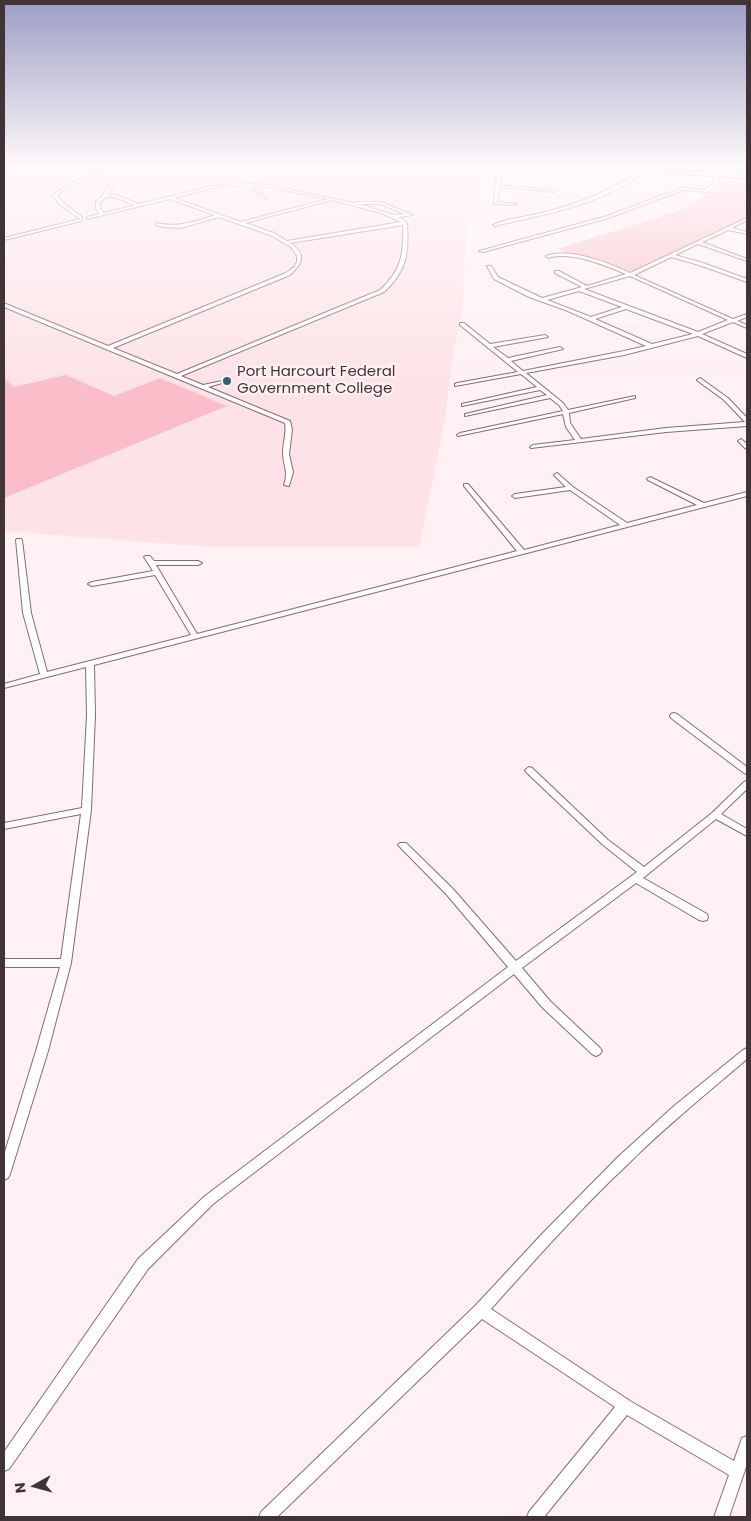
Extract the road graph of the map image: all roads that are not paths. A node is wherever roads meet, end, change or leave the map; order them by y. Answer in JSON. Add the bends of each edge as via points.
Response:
{"nodes":[{"id":1,"x":278,"y":238,"type":"edge"},
{"id":2,"x":312,"y":238,"type":"edge"},
{"id":3,"x":405,"y":238,"type":"edge"},
{"id":4,"x":532,"y":238,"type":"edge"},
{"id":5,"x":706,"y":238,"type":"edge"},
{"id":6,"x":287,"y":242,"type":"junction"},
{"id":7,"x":697,"y":242,"type":"junction"},
{"id":8,"x":481,"y":251,"type":"dead end"},
{"id":9,"x":670,"y":255,"type":"junction"},
{"id":10,"x":548,"y":257,"type":"dead end"},
{"id":11,"x":747,"y":260,"type":"edge"},
{"id":12,"x":489,"y":267,"type":"dead end"},
{"id":13,"x":557,"y":272,"type":"dead end"},
{"id":14,"x":632,"y":274,"type":"junction"},
{"id":15,"x":747,"y":281,"type":"edge"},
{"id":16,"x":586,"y":287,"type":"junction"},
{"id":17,"x":578,"y":289,"type":"junction"},
{"id":18,"x":542,"y":300,"type":"junction"},
{"id":19,"x":4,"y":305,"type":"edge"},
{"id":20,"x":626,"y":307,"type":"junction"},
{"id":21,"x":747,"y":316,"type":"edge"},
{"id":22,"x":591,"y":319,"type":"junction"},
{"id":23,"x":736,"y":321,"type":"junction"},
{"id":24,"x":462,"y":324,"type":"dead end"},
{"id":25,"x":747,"y":327,"type":"edge"},
{"id":26,"x":698,"y":334,"type":"junction"},
{"id":27,"x":545,"y":337,"type":"dead end"},
{"id":28,"x":489,"y":346,"type":"junction"},
{"id":29,"x":651,"y":346,"type":"junction"},
{"id":30,"x":108,"y":348,"type":"junction"},
{"id":31,"x":560,"y":349,"type":"dead end"},
{"id":32,"x":747,"y":356,"type":"edge"},
{"id":33,"x":507,"y":360,"type":"junction"},
{"id":34,"x":522,"y":373,"type":"junction"},
{"id":35,"x":177,"y":376,"type":"junction"},
{"id":36,"x":700,"y":380,"type":"dead end"},
{"id":37,"x":220,"y":382,"type":"dead end"},
{"id":38,"x":457,"y":385,"type":"dead end"},
{"id":39,"x":201,"y":387,"type":"junction"},
{"id":40,"x":540,"y":388,"type":"junction"},
{"id":41,"x":551,"y":396,"type":"junction"},
{"id":42,"x":632,"y":397,"type":"dead end"},
{"id":43,"x":464,"y":405,"type":"dead end"},
{"id":44,"x":566,"y":411,"type":"junction"},
{"id":45,"x":467,"y":415,"type":"dead end"},
{"id":46,"x":747,"y":422,"type":"edge"},
{"id":47,"x":460,"y":436,"type":"dead end"},
{"id":48,"x":579,"y":441,"type":"junction"},
{"id":49,"x":741,"y":441,"type":"dead end"},
{"id":50,"x":747,"y":446,"type":"edge"},
{"id":51,"x":533,"y":447,"type":"dead end"},
{"id":52,"x":558,"y":475,"type":"dead end"},
{"id":53,"x":650,"y":479,"type":"dead end"},
{"id":54,"x":287,"y":485,"type":"dead end"},
{"id":55,"x":466,"y":485,"type":"dead end"},
{"id":56,"x":571,"y":488,"type":"junction"},
{"id":57,"x":747,"y":494,"type":"edge"},
{"id":58,"x":515,"y":496,"type":"dead end"},
{"id":59,"x":702,"y":505,"type":"junction"},
{"id":60,"x":625,"y":525,"type":"junction"},
{"id":61,"x":19,"y":540,"type":"dead end"},
{"id":62,"x":521,"y":551,"type":"junction"},
{"id":63,"x":198,"y":563,"type":"dead end"},
{"id":64,"x":157,"y":572,"type":"junction"},
{"id":65,"x":92,"y":584,"type":"dead end"},
{"id":66,"x":194,"y":636,"type":"junction"},
{"id":67,"x":90,"y":665,"type":"junction"},
{"id":68,"x":44,"y":676,"type":"junction"},
{"id":69,"x":4,"y":686,"type":"edge"},
{"id":70,"x":674,"y":716,"type":"dead end"},
{"id":71,"x":529,"y":770,"type":"dead end"},
{"id":72,"x":747,"y":771,"type":"edge"},
{"id":73,"x":747,"y":784,"type":"edge"},
{"id":74,"x":86,"y":810,"type":"junction"},
{"id":75,"x":715,"y":815,"type":"junction"},
{"id":76,"x":4,"y":826,"type":"edge"},
{"id":77,"x":747,"y":832,"type":"edge"},
{"id":78,"x":403,"y":845,"type":"dead end"},
{"id":79,"x":640,"y":875,"type":"junction"},
{"id":80,"x":703,"y":917,"type":"dead end"},
{"id":81,"x":4,"y":963,"type":"edge"},
{"id":82,"x":66,"y":963,"type":"junction"},
{"id":83,"x":514,"y":968,"type":"junction"},
{"id":84,"x":596,"y":1051,"type":"dead end"},
{"id":85,"x":747,"y":1053,"type":"edge"},
{"id":86,"x":8,"y":1142,"type":"edge"},
{"id":87,"x":4,"y":1174,"type":"edge"},
{"id":88,"x":481,"y":1310,"type":"junction"},
{"id":89,"x":625,"y":1406,"type":"junction"},
{"id":90,"x":747,"y":1443,"type":"edge"},
{"id":91,"x":4,"y":1464,"type":"edge"},
{"id":92,"x":738,"y":1472,"type":"junction"},
{"id":93,"x":266,"y":1517,"type":"edge"},
{"id":94,"x":534,"y":1517,"type":"edge"},
{"id":95,"x":722,"y":1517,"type":"edge"}],
"edges":[{"from":1,"to":6,"type":"street"},
{"from":2,"to":6,"type":"street"},
{"from":3,"to":35,"type":"street","via":[[401,270],[382,291]]},
{"from":4,"to":8,"type":"street"},
{"from":5,"to":7,"type":"street"},
{"from":6,"to":30,"type":"street","via":[[300,260],[288,274]]},
{"from":7,"to":9,"type":"street"},
{"from":7,"to":11,"type":"street"},
{"from":9,"to":14,"type":"street"},
{"from":9,"to":15,"type":"street"},
{"from":10,"to":14,"type":"street","via":[[569,254]]},
{"from":12,"to":18,"type":"street","via":[[496,278]]},
{"from":13,"to":16,"type":"street"},
{"from":14,"to":16,"type":"street"},
{"from":14,"to":23,"type":"street"},
{"from":16,"to":17,"type":"street"},
{"from":17,"to":18,"type":"street"},
{"from":17,"to":20,"type":"street"},
{"from":18,"to":22,"type":"street"},
{"from":19,"to":30,"type":"street"},
{"from":20,"to":22,"type":"street"},
{"from":20,"to":26,"type":"street"},
{"from":21,"to":23,"type":"street"},
{"from":22,"to":29,"type":"street"},
{"from":23,"to":25,"type":"street"},
{"from":23,"to":26,"type":"street"},
{"from":24,"to":28,"type":"street"},
{"from":26,"to":29,"type":"street"},
{"from":26,"to":32,"type":"street"},
{"from":27,"to":28,"type":"street"},
{"from":28,"to":33,"type":"street"},
{"from":29,"to":34,"type":"street"},
{"from":30,"to":35,"type":"street"},
{"from":31,"to":33,"type":"street"},
{"from":33,"to":34,"type":"street"},
{"from":34,"to":38,"type":"street"},
{"from":34,"to":40,"type":"street"},
{"from":35,"to":39,"type":"street"},
{"from":36,"to":46,"type":"street","via":[[726,399]]},
{"from":37,"to":39,"type":"street"},
{"from":39,"to":54,"type":"street","via":[[288,422],[286,454],[291,475]]},
{"from":40,"to":41,"type":"street"},
{"from":40,"to":43,"type":"street"},
{"from":41,"to":44,"type":"street"},
{"from":41,"to":45,"type":"street"},
{"from":42,"to":44,"type":"street"},
{"from":44,"to":47,"type":"street"},
{"from":44,"to":48,"type":"street","via":[[565,418]]},
{"from":46,"to":48,"type":"street","via":[[680,427]]},
{"from":48,"to":51,"type":"street"},
{"from":49,"to":50,"type":"street"},
{"from":52,"to":56,"type":"street"},
{"from":53,"to":59,"type":"street"},
{"from":55,"to":62,"type":"street"},
{"from":56,"to":58,"type":"street"},
{"from":56,"to":60,"type":"street"},
{"from":57,"to":59,"type":"street"},
{"from":59,"to":60,"type":"street"},
{"from":60,"to":62,"type":"street"},
{"from":61,"to":68,"type":"street","via":[[27,613]]},
{"from":62,"to":66,"type":"street"},
{"from":63,"to":64,"type":"street","via":[[150,560]]},
{"from":64,"to":65,"type":"street"},
{"from":64,"to":66,"type":"street"},
{"from":66,"to":67,"type":"street"},
{"from":67,"to":68,"type":"street"},
{"from":67,"to":74,"type":"street"},
{"from":68,"to":69,"type":"street"},
{"from":70,"to":72,"type":"street"},
{"from":71,"to":79,"type":"street"},
{"from":73,"to":75,"type":"street"},
{"from":74,"to":76,"type":"street"},
{"from":74,"to":82,"type":"street"},
{"from":75,"to":77,"type":"street"},
{"from":75,"to":79,"type":"street"},
{"from":78,"to":83,"type":"street","via":[[450,892]]},
{"from":79,"to":80,"type":"street"},
{"from":79,"to":83,"type":"street"},
{"from":81,"to":82,"type":"street"},
{"from":82,"to":86,"type":"street","via":[[42,1051]]},
{"from":83,"to":84,"type":"street","via":[[546,1004]]},
{"from":83,"to":91,"type":"street","via":[[209,1200],[143,1264]]},
{"from":85,"to":88,"type":"street","via":[[622,1161]]},
{"from":86,"to":87,"type":"street"},
{"from":88,"to":89,"type":"street"},
{"from":88,"to":93,"type":"street"},
{"from":89,"to":92,"type":"street"},
{"from":89,"to":94,"type":"street"},
{"from":90,"to":92,"type":"street"},
{"from":92,"to":95,"type":"street"}]}
